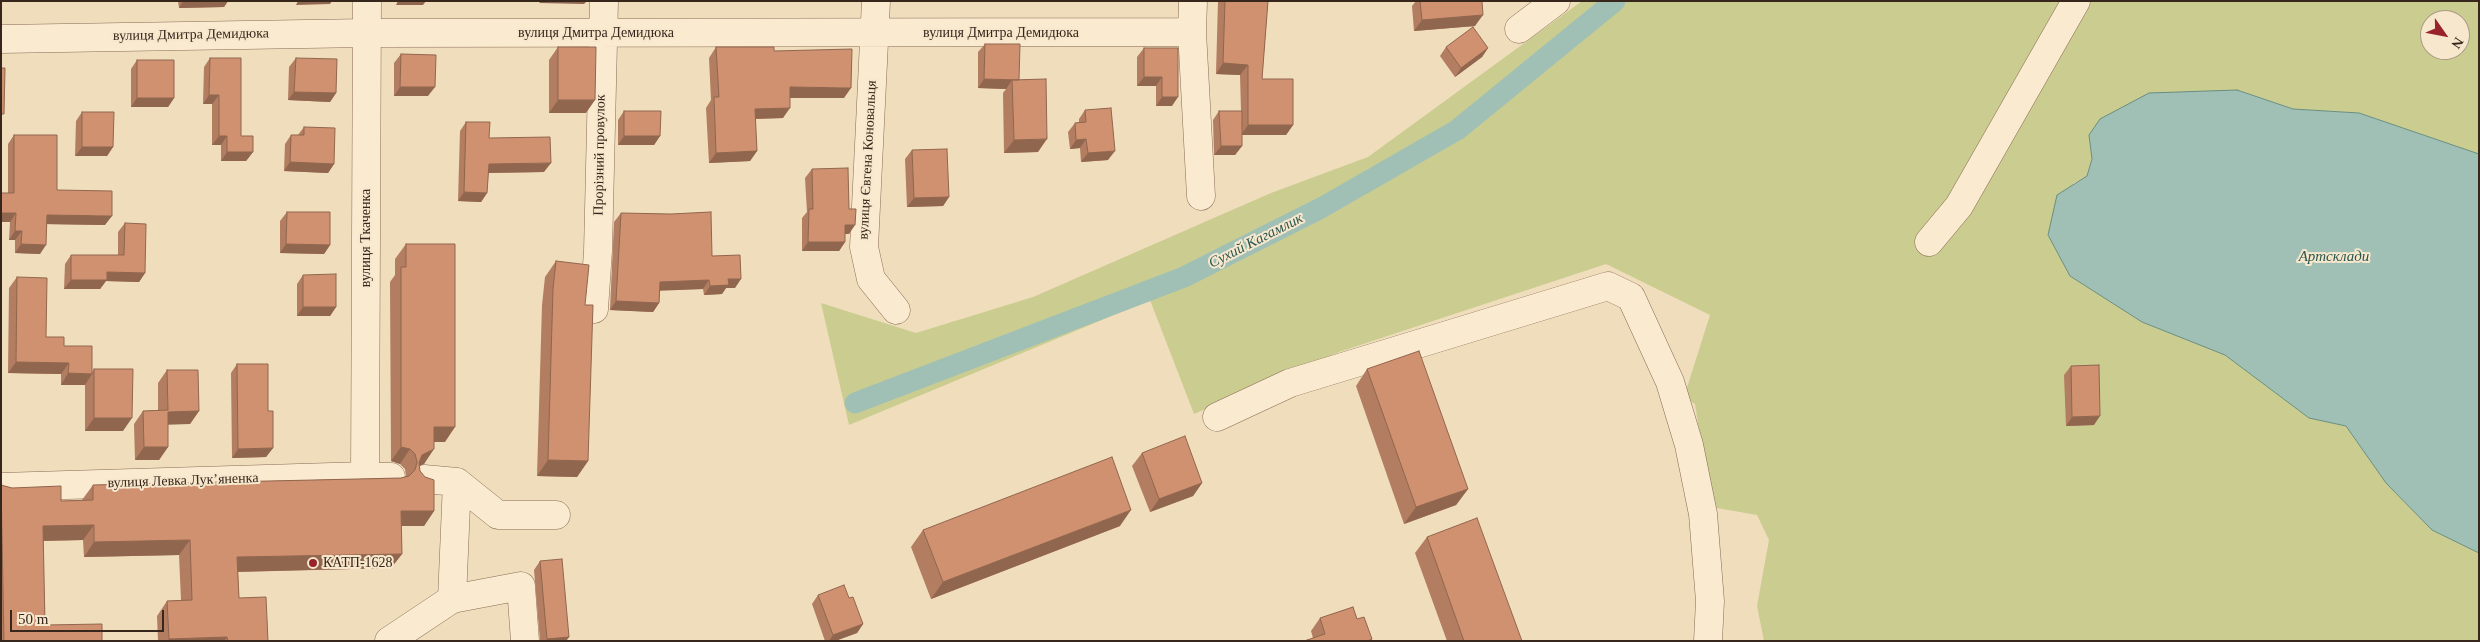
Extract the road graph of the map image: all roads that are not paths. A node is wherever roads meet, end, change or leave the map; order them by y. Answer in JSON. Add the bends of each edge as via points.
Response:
{"nodes":[{"id":1,"x":367,"y":1,"type":"edge"},
{"id":2,"x":604,"y":1,"type":"edge"},
{"id":3,"x":876,"y":1,"type":"edge"},
{"id":4,"x":1193,"y":1,"type":"edge"},
{"id":5,"x":1519,"y":1,"type":"edge"},
{"id":6,"x":1556,"y":1,"type":"edge"},
{"id":7,"x":2076,"y":1,"type":"edge"},
{"id":8,"x":367,"y":32,"type":"junction"},
{"id":9,"x":1192,"y":32,"type":"junction"},
{"id":10,"x":603,"y":33,"type":"junction"},
{"id":11,"x":874,"y":33,"type":"junction"},
{"id":12,"x":1,"y":39,"type":"edge"},
{"id":13,"x":1201,"y":196,"type":"dead end"},
{"id":14,"x":1929,"y":242,"type":"dead end"},
{"id":15,"x":594,"y":309,"type":"edge"},
{"id":16,"x":896,"y":310,"type":"dead end"},
{"id":17,"x":1217,"y":417,"type":"dead end"},
{"id":18,"x":378,"y":476,"type":"joint"},
{"id":19,"x":424,"y":479,"type":"edge"},
{"id":20,"x":456,"y":482,"type":"junction"},
{"id":21,"x":1,"y":487,"type":"edge"},
{"id":22,"x":556,"y":515,"type":"dead end"},
{"id":23,"x":452,"y":599,"type":"junction"},
{"id":24,"x":389,"y":641,"type":"edge"},
{"id":25,"x":525,"y":641,"type":"edge"},
{"id":26,"x":1708,"y":641,"type":"edge"}],
"edges":[{"from":1,"to":8,"type":"street","name":"вулиця Ткаченка"},
{"from":2,"to":10,"type":"street","name":"Прорізний провулок"},
{"from":3,"to":11,"type":"street","name":"вулиця Євгена Коновальця"},
{"from":4,"to":9,"type":"street"},
{"from":5,"to":6,"type":"street","via":[[1519,28]]},
{"from":7,"to":14,"type":"street","via":[[1960,206]]},
{"from":8,"to":10,"type":"street","name":"вулиця Дмитра Демидюка"},
{"from":8,"to":12,"type":"street","name":"вулиця Дмитра Демидюка"},
{"from":8,"to":18,"type":"street","name":"вулиця Ткаченка"},
{"from":9,"to":11,"type":"street","name":"вулиця Дмитра Демидюка"},
{"from":9,"to":13,"type":"street"},
{"from":10,"to":11,"type":"street","name":"вулиця Дмитра Демидюка"},
{"from":10,"to":15,"type":"street","name":"Прорізний провулок"},
{"from":11,"to":16,"type":"street","name":"вулиця Євгена Коновальця","via":[[864,247],[871,279]]},
{"from":17,"to":26,"type":"street","via":[[1290,384],[1608,286],[1631,297],[1670,382],[1689,445],[1703,514],[1710,601]]},
{"from":18,"to":21,"type":"street","name":"вулиця Левка Лукʼяненка"},
{"from":19,"to":20,"type":"street"},
{"from":20,"to":22,"type":"street","via":[[498,515]]},
{"from":20,"to":23,"type":"street"},
{"from":23,"to":24,"type":"street"},
{"from":23,"to":25,"type":"street","via":[[521,586]]}]}
